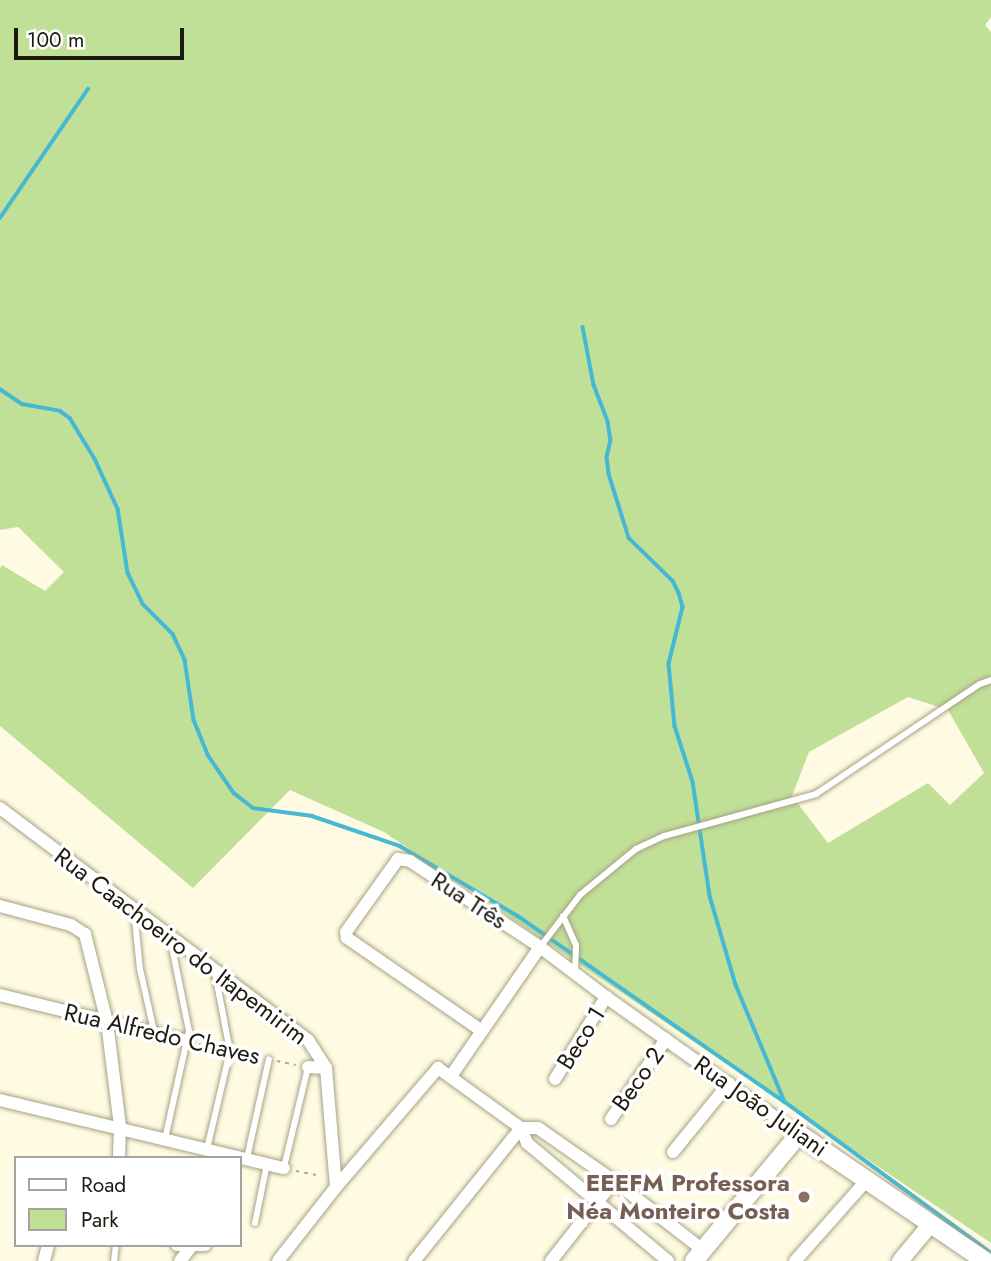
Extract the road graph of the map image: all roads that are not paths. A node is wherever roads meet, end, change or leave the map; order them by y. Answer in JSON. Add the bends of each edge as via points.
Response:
{"nodes":[{"id":1,"x":991,"y":680,"type":"edge"},
{"id":2,"x":0,"y":808,"type":"edge"},
{"id":3,"x":0,"y":906,"type":"edge"},
{"id":4,"x":134,"y":910,"type":"junction"},
{"id":5,"x":563,"y":916,"type":"junction"},
{"id":6,"x":170,"y":938,"type":"junction"},
{"id":7,"x":540,"y":947,"type":"junction"},
{"id":8,"x":214,"y":971,"type":"junction"},
{"id":9,"x":575,"y":974,"type":"junction"},
{"id":10,"x":0,"y":995,"type":"edge"},
{"id":11,"x":606,"y":997,"type":"junction"},
{"id":12,"x":107,"y":1022,"type":"junction"},
{"id":13,"x":482,"y":1031,"type":"junction"},
{"id":14,"x":155,"y":1033,"type":"junction"},
{"id":15,"x":666,"y":1039,"type":"junction"},
{"id":16,"x":187,"y":1041,"type":"junction"},
{"id":17,"x":269,"y":1059,"type":"road end"},
{"id":18,"x":308,"y":1067,"type":"joint"},
{"id":19,"x":326,"y":1068,"type":"junction"},
{"id":20,"x":452,"y":1076,"type":"junction"},
{"id":21,"x":555,"y":1079,"type":"dead end"},
{"id":22,"x":729,"y":1083,"type":"junction"},
{"id":23,"x":0,"y":1100,"type":"edge"},
{"id":24,"x":611,"y":1119,"type":"dead end"},
{"id":25,"x":120,"y":1127,"type":"junction"},
{"id":26,"x":521,"y":1128,"type":"junction"},
{"id":27,"x":799,"y":1134,"type":"junction"},
{"id":28,"x":164,"y":1139,"type":"junction"},
{"id":29,"x":182,"y":1144,"type":"junction"},
{"id":30,"x":206,"y":1149,"type":"junction"},
{"id":31,"x":673,"y":1152,"type":"dead end"},
{"id":32,"x":119,"y":1156,"type":"edge"},
{"id":33,"x":180,"y":1156,"type":"edge"},
{"id":34,"x":227,"y":1156,"type":"edge"},
{"id":35,"x":242,"y":1158,"type":"edge"},
{"id":36,"x":247,"y":1158,"type":"junction"},
{"id":37,"x":267,"y":1164,"type":"junction"},
{"id":38,"x":284,"y":1168,"type":"joint"},
{"id":39,"x":614,"y":1181,"type":"junction"},
{"id":40,"x":866,"y":1181,"type":"junction"},
{"id":41,"x":336,"y":1183,"type":"junction"},
{"id":42,"x":600,"y":1202,"type":"junction"},
{"id":43,"x":256,"y":1223,"type":"dead end"},
{"id":44,"x":930,"y":1225,"type":"junction"},
{"id":45,"x":699,"y":1256,"type":"edge"},
{"id":46,"x":278,"y":1261,"type":"edge"},
{"id":47,"x":414,"y":1261,"type":"edge"},
{"id":48,"x":551,"y":1261,"type":"edge"},
{"id":49,"x":668,"y":1261,"type":"edge"},
{"id":50,"x":795,"y":1261,"type":"edge"},
{"id":51,"x":900,"y":1261,"type":"edge"},
{"id":52,"x":985,"y":1261,"type":"edge"}],
"edges":[{"from":1,"to":5,"type":"lane","via":[[816,794],[649,841],[596,881]]},
{"from":2,"to":4,"type":"street","name":"Rua Caachoeiro do Itapemirim"},
{"from":3,"to":12,"type":"street","via":[[71,925],[85,934]]},
{"from":4,"to":6,"type":"street","name":"Rua Caachoeiro do Itapemirim"},
{"from":4,"to":14,"type":"lane","via":[[140,969]]},
{"from":5,"to":7,"type":"lane"},
{"from":5,"to":9,"type":"lane","via":[[576,945]]},
{"from":6,"to":8,"type":"street","name":"Rua Caachoeiro do Itapemirim"},
{"from":6,"to":16,"type":"lane","via":[[188,1025]]},
{"from":7,"to":9,"type":"street","name":"Rua João Juliani"},
{"from":7,"to":13,"type":"street"},
{"from":7,"to":13,"type":"street","name":"Rua Três","via":[[410,861],[398,859],[346,932],[347,938]]},
{"from":8,"to":19,"type":"street","name":"Rua Caachoeiro do Itapemirim","via":[[297,1030]]},
{"from":8,"to":30,"type":"lane","via":[[230,1051]]},
{"from":9,"to":11,"type":"street","name":"Rua João Juliani"},
{"from":10,"to":12,"type":"street","name":"Rua Alfredo Chaves"},
{"from":11,"to":15,"type":"street","name":"Rua João Juliani"},
{"from":11,"to":21,"type":"street","name":"Beco 1"},
{"from":12,"to":14,"type":"street","name":"Rua Alfredo Chaves"},
{"from":12,"to":25,"type":"street"},
{"from":13,"to":20,"type":"street"},
{"from":14,"to":16,"type":"street","name":"Rua Alfredo Chaves"},
{"from":15,"to":22,"type":"street","name":"Rua João Juliani"},
{"from":15,"to":24,"type":"street","name":"Beco 2"},
{"from":16,"to":28,"type":"lane"},
{"from":17,"to":36,"type":"lane"},
{"from":18,"to":19,"type":"street"},
{"from":18,"to":38,"type":"lane"},
{"from":19,"to":41,"type":"street","name":"Rua Caachoeiro do Itapemirim"},
{"from":20,"to":26,"type":"street"},
{"from":20,"to":41,"type":"street","via":[[439,1068],[431,1074]]},
{"from":22,"to":27,"type":"street","name":"Rua João Juliani"},
{"from":22,"to":31,"type":"street"},
{"from":23,"to":25,"type":"street"},
{"from":25,"to":28,"type":"street"},
{"from":25,"to":32,"type":"street"},
{"from":26,"to":39,"type":"street","via":[[538,1128]]},
{"from":26,"to":42,"type":"street","via":[[527,1143]]},
{"from":26,"to":47,"type":"street"},
{"from":27,"to":40,"type":"main road","name":"Rua João Juliani"},
{"from":27,"to":45,"type":"main road"},
{"from":28,"to":29,"type":"street"},
{"from":29,"to":30,"type":"street"},
{"from":29,"to":33,"type":"street"},
{"from":30,"to":34,"type":"street"},
{"from":35,"to":36,"type":"street"},
{"from":36,"to":37,"type":"street"},
{"from":37,"to":38,"type":"street"},
{"from":37,"to":43,"type":"lane"},
{"from":39,"to":42,"type":"street"},
{"from":39,"to":45,"type":"street"},
{"from":40,"to":44,"type":"main road","name":"Rua João Juliani"},
{"from":40,"to":50,"type":"street"},
{"from":41,"to":46,"type":"street"},
{"from":42,"to":48,"type":"street"},
{"from":42,"to":49,"type":"street"},
{"from":44,"to":51,"type":"street"},
{"from":44,"to":52,"type":"main road","name":"Rua João Juliani"}]}
